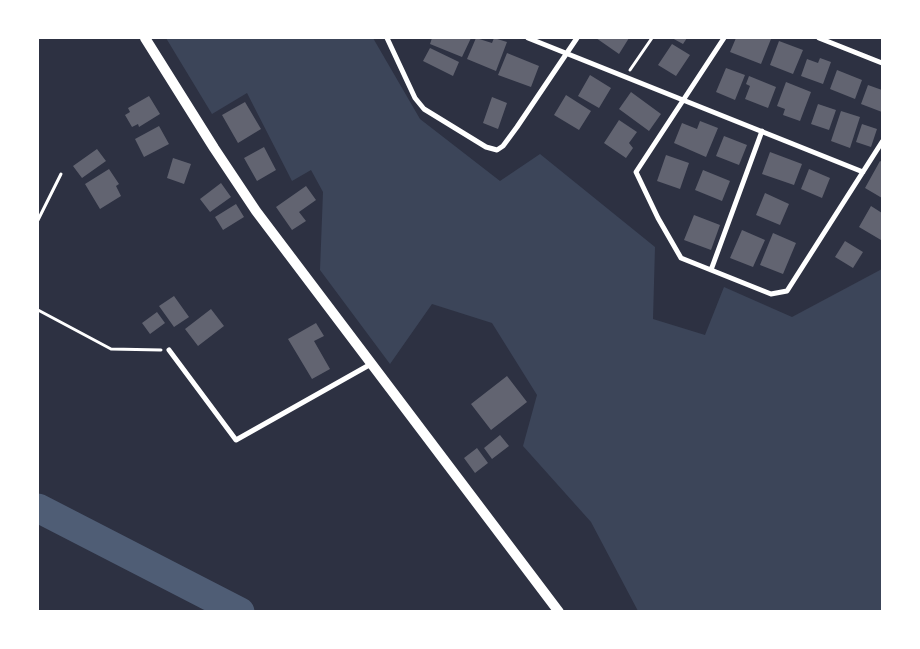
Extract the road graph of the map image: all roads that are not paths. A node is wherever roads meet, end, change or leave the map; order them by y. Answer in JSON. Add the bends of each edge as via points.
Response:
{"nodes":[{"id":1,"x":146,"y":38,"type":"edge"},
{"id":2,"x":387,"y":38,"type":"edge"},
{"id":3,"x":528,"y":38,"type":"edge"},
{"id":4,"x":577,"y":38,"type":"edge"},
{"id":5,"x":724,"y":38,"type":"edge"},
{"id":6,"x":819,"y":38,"type":"edge"},
{"id":7,"x":567,"y":52,"type":"junction"},
{"id":8,"x":882,"y":64,"type":"edge"},
{"id":9,"x":684,"y":100,"type":"junction"},
{"id":10,"x":762,"y":131,"type":"junction"},
{"id":11,"x":882,"y":142,"type":"edge"},
{"id":12,"x":863,"y":172,"type":"junction"},
{"id":13,"x":711,"y":270,"type":"junction"},
{"id":14,"x":169,"y":350,"type":"road end"},
{"id":15,"x":371,"y":364,"type":"junction"},
{"id":16,"x":560,"y":612,"type":"edge"}],
"edges":[{"from":1,"to":15,"type":"main road","via":[[256,211]]},
{"from":2,"to":7,"type":"street","via":[[415,98],[424,109],[486,148],[497,150],[517,127]]},
{"from":3,"to":7,"type":"street"},
{"from":4,"to":7,"type":"street"},
{"from":5,"to":9,"type":"street"},
{"from":6,"to":8,"type":"street"},
{"from":7,"to":9,"type":"street"},
{"from":9,"to":10,"type":"street"},
{"from":9,"to":13,"type":"street","via":[[636,172],[681,258]]},
{"from":10,"to":12,"type":"street"},
{"from":10,"to":13,"type":"street"},
{"from":11,"to":12,"type":"street"},
{"from":12,"to":13,"type":"street","via":[[787,290],[771,294]]},
{"from":14,"to":15,"type":"street","via":[[236,440]]},
{"from":15,"to":16,"type":"main road"}]}
